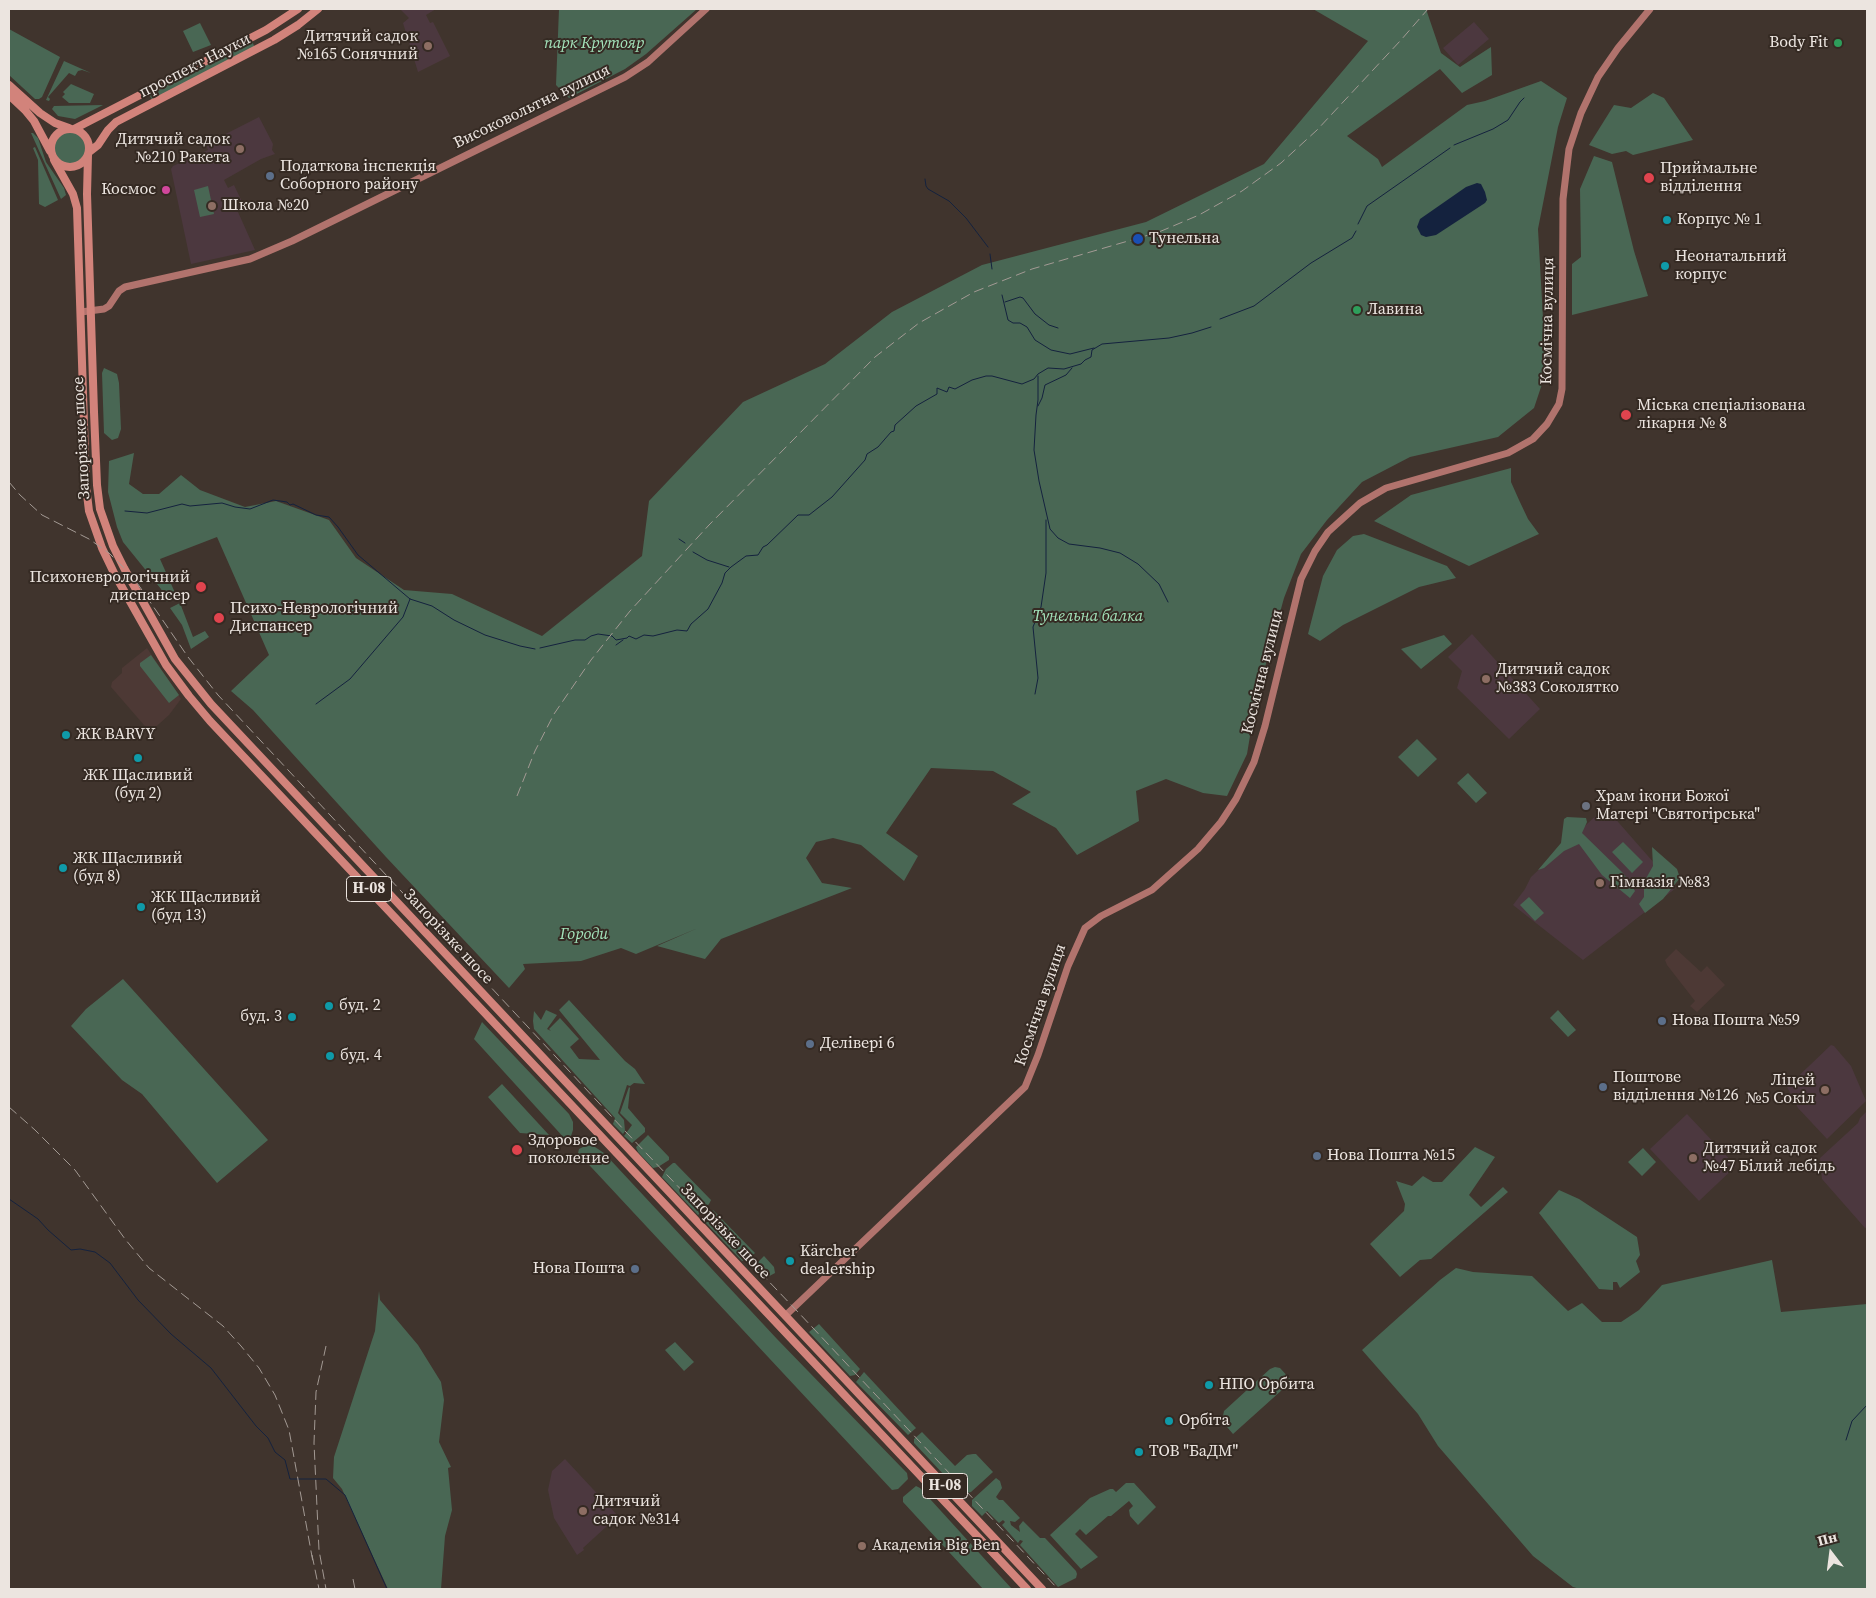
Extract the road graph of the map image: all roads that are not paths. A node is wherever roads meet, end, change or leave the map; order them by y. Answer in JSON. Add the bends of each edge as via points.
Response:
{"nodes":[{"id":1,"x":298,"y":9,"type":"edge"},
{"id":2,"x":318,"y":9,"type":"edge"},
{"id":3,"x":706,"y":9,"type":"edge"},
{"id":4,"x":1650,"y":9,"type":"edge"},
{"id":5,"x":9,"y":85,"type":"edge"},
{"id":6,"x":9,"y":95,"type":"edge"},
{"id":7,"x":71,"y":129,"type":"junction"},
{"id":8,"x":88,"y":154,"type":"junction"},
{"id":9,"x":53,"y":158,"type":"junction"},
{"id":10,"x":91,"y":311,"type":"junction"},
{"id":11,"x":81,"y":312,"type":"junction"},
{"id":12,"x":489,"y":1000,"type":"junction"},
{"id":13,"x":480,"y":1009,"type":"junction"},
{"id":14,"x":602,"y":1121,"type":"junction"},
{"id":15,"x":594,"y":1128,"type":"junction"},
{"id":16,"x":786,"y":1315,"type":"junction"},
{"id":17,"x":777,"y":1324,"type":"junction"},
{"id":18,"x":1027,"y":1589,"type":"edge"},
{"id":19,"x":1042,"y":1589,"type":"edge"}],
"edges":[{"from":1,"to":7,"type":"main road","name":"проспект Науки","via":[[266,30]]},
{"from":2,"to":8,"type":"main road","name":"проспект Науки","via":[[274,40],[116,122]]},
{"from":3,"to":10,"type":"main road","name":"Високовольтна вулиця","via":[[648,62],[521,129],[261,255],[125,287],[109,306]]},
{"from":4,"to":16,"type":"main road","name":"Космічна вулиця","via":[[1598,77],[1570,149],[1563,199],[1562,389],[1559,404],[1547,424],[1533,439],[1508,453],[1386,488],[1360,503],[1328,532],[1301,579],[1254,762],[1221,822],[1198,849],[1152,890],[1101,916],[1085,928],[1025,1087]]},
{"from":5,"to":7,"type":"main road","via":[[40,113]]},
{"from":6,"to":9,"type":"main road","name":"Запорізьке шосе","via":[[34,121]]},
{"from":7,"to":8,"type":"main road","via":[[86,138]]},
{"from":7,"to":9,"type":"main road","via":[[60,131],[52,140]]},
{"from":8,"to":9,"type":"main road","via":[[75,167],[63,166]]},
{"from":8,"to":10,"type":"main road","name":"Запорізьке шосе"},
{"from":9,"to":11,"type":"main road","name":"Запорізьке шосе","via":[[77,208]]},
{"from":10,"to":11,"type":"main road","name":"Високовольтна вулиця"},
{"from":10,"to":12,"type":"main road","name":"Запорізьке шосе","number":"Н-08","via":[[100,509],[113,546],[165,642],[217,711]]},
{"from":11,"to":13,"type":"main road","name":"Запорізьке шосе","number":"Н-08","via":[[89,511],[114,573],[155,648],[210,721]]},
{"from":12,"to":13,"type":"main road"},
{"from":12,"to":14,"type":"main road","name":"Запорізьке шосе","number":"Н-08"},
{"from":13,"to":15,"type":"main road","name":"Запорізьке шосе","number":"Н-08"},
{"from":14,"to":15,"type":"main road"},
{"from":14,"to":16,"type":"main road","name":"Запорізьке шосе","number":"Н-08"},
{"from":15,"to":17,"type":"main road","name":"Запорізьке шосе","number":"Н-08"},
{"from":16,"to":17,"type":"main road","name":"Космічна вулиця"},
{"from":16,"to":19,"type":"main road","name":"Запорізьке шосе","number":"Н-08"},
{"from":17,"to":18,"type":"main road","name":"Запорізьке шосе","number":"Н-08"}]}
